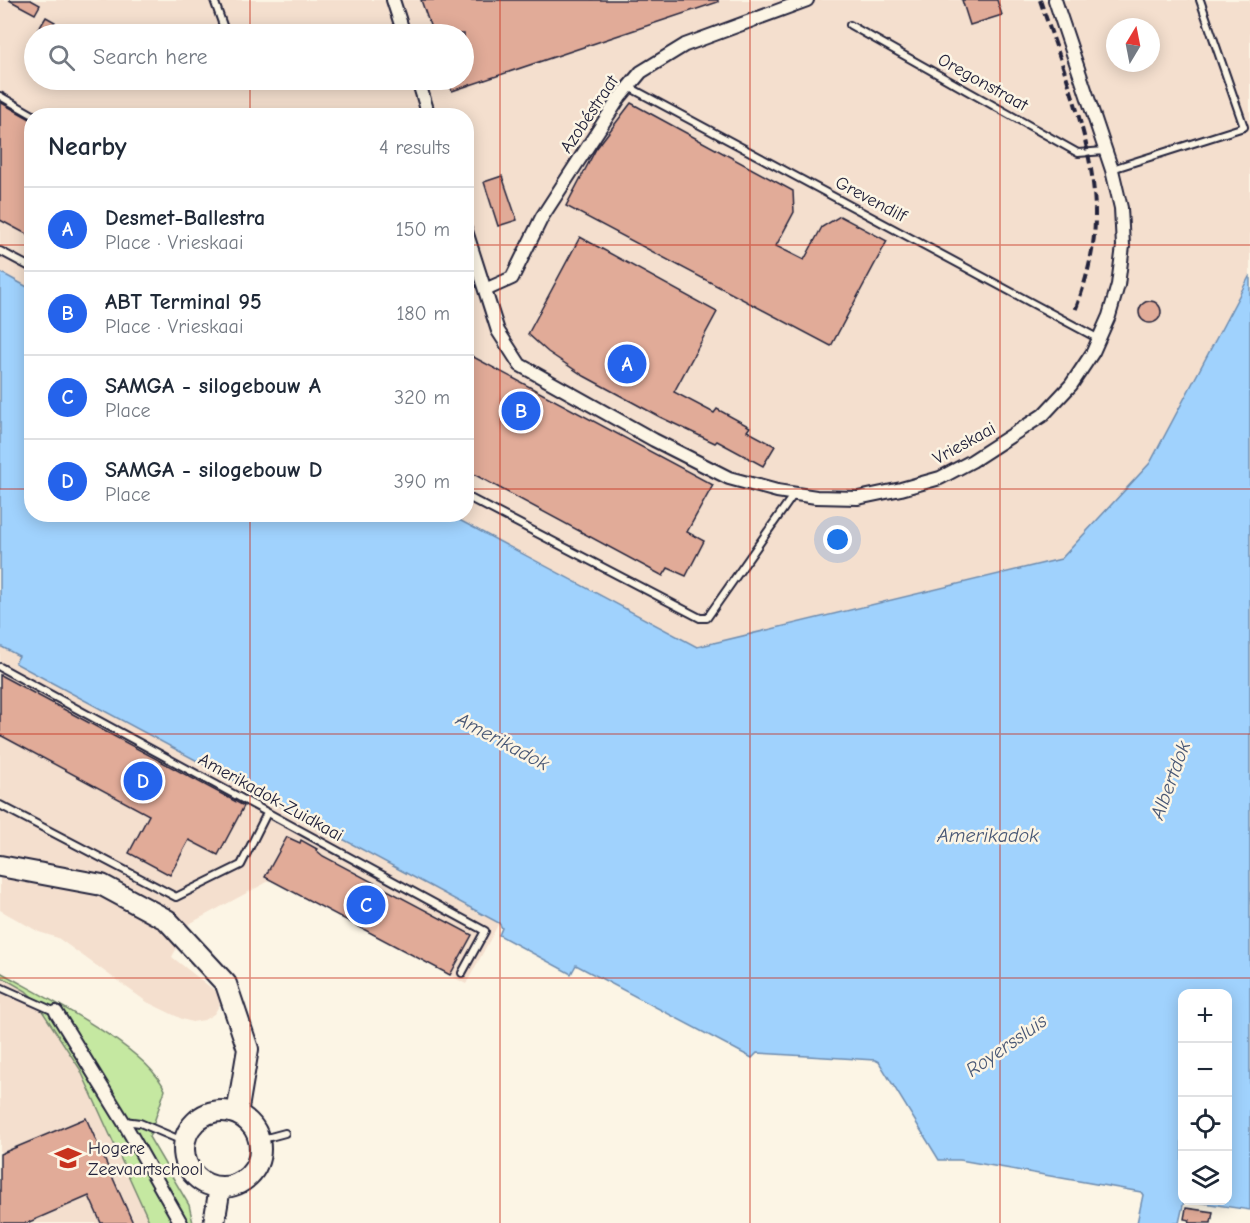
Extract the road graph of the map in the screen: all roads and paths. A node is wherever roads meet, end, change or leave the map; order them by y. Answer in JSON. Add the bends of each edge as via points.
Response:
{"nodes":[{"id":1,"x":214,"y":0,"type":"edge"},
{"id":2,"x":393,"y":0,"type":"edge"},
{"id":3,"x":807,"y":0,"type":"edge"},
{"id":4,"x":1055,"y":0,"type":"edge"},
{"id":5,"x":1200,"y":0,"type":"edge"},
{"id":6,"x":222,"y":24,"type":"edge"},
{"id":7,"x":401,"y":24,"type":"edge"},
{"id":8,"x":850,"y":25,"type":"dead end"},
{"id":9,"x":629,"y":86,"type":"junction"},
{"id":10,"x":421,"y":90,"type":"edge"},
{"id":11,"x":0,"y":96,"type":"edge"},
{"id":12,"x":427,"y":108,"type":"edge"},
{"id":13,"x":24,"y":110,"type":"edge"},
{"id":14,"x":1106,"y":151,"type":"junction"},
{"id":15,"x":1112,"y":170,"type":"junction"},
{"id":16,"x":0,"y":251,"type":"edge"},
{"id":17,"x":474,"y":256,"type":"edge"},
{"id":18,"x":24,"y":264,"type":"edge"},
{"id":19,"x":485,"y":290,"type":"junction"},
{"id":20,"x":1099,"y":339,"type":"junction"},
{"id":21,"x":794,"y":494,"type":"junction"},
{"id":22,"x":474,"y":500,"type":"edge"},
{"id":23,"x":0,"y":667,"type":"edge"},
{"id":24,"x":0,"y":805,"type":"edge"},
{"id":25,"x":267,"y":813,"type":"junction"},
{"id":26,"x":0,"y":866,"type":"edge"},
{"id":27,"x":462,"y":974,"type":"dead end"},
{"id":28,"x":0,"y":987,"type":"edge"},
{"id":29,"x":56,"y":1012,"type":"joint"},
{"id":30,"x":237,"y":1114,"type":"junction"},
{"id":31,"x":123,"y":1120,"type":"junction"},
{"id":32,"x":285,"y":1133,"type":"dead end"},
{"id":33,"x":259,"y":1140,"type":"junction"},
{"id":34,"x":185,"y":1142,"type":"junction"},
{"id":35,"x":220,"y":1187,"type":"junction"},
{"id":36,"x":182,"y":1223,"type":"edge"},
{"id":37,"x":214,"y":1223,"type":"edge"}],
"edges":[{"from":1,"to":6,"type":"lane"},
{"from":2,"to":7,"type":"street"},
{"from":3,"to":9,"type":"street","name":"Azobéstraat","via":[[685,45],[641,72]]},
{"from":4,"to":14,"type":"street","name":"Vrieskaai"},
{"from":5,"to":15,"type":"lane","via":[[1244,127]]},
{"from":8,"to":14,"type":"lane","name":"Oregonstraat","via":[[1078,153]]},
{"from":9,"to":19,"type":"street","name":"Azobéstraat","via":[[542,217],[513,278]]},
{"from":9,"to":20,"type":"lane","name":"Grevendilf"},
{"from":10,"to":12,"type":"street"},
{"from":11,"to":13,"type":"lane"},
{"from":14,"to":15,"type":"street","name":"Vrieskaai"},
{"from":15,"to":20,"type":"street","name":"Vrieskaai","via":[[1122,208],[1123,246],[1118,285]]},
{"from":16,"to":18,"type":"lane"},
{"from":17,"to":19,"type":"street","name":"Vrieskaai"},
{"from":19,"to":21,"type":"street","name":"Vrieskaai","via":[[498,331],[520,365],[729,478]]},
{"from":20,"to":21,"type":"street","name":"Vrieskaai","via":[[1071,385],[1043,415],[972,462],[940,478],[858,498]]},
{"from":21,"to":22,"type":"lane","via":[[707,618],[700,618]]},
{"from":23,"to":25,"type":"lane","name":"Amerikadok-Zuidkaai"},
{"from":24,"to":25,"type":"lane","via":[[176,897],[241,865]]},
{"from":25,"to":27,"type":"lane","name":"Amerikadok-Zuidkaai","via":[[485,931]]},
{"from":26,"to":30,"type":"main road","via":[[102,885],[167,920],[226,984],[249,1049]]},
{"from":28,"to":29,"type":"lane"},
{"from":29,"to":31,"type":"street"},
{"from":30,"to":33,"type":"main road","via":[[255,1129]]},
{"from":30,"to":34,"type":"main road","via":[[214,1112],[202,1117],[192,1126]]},
{"from":31,"to":34,"type":"lane"},
{"from":31,"to":36,"type":"street"},
{"from":32,"to":33,"type":"lane"},
{"from":33,"to":35,"type":"main road","via":[[258,1163],[252,1173],[233,1186]]},
{"from":34,"to":35,"type":"main road","via":[[187,1165],[195,1176]]},
{"from":35,"to":37,"type":"main road"}]}
